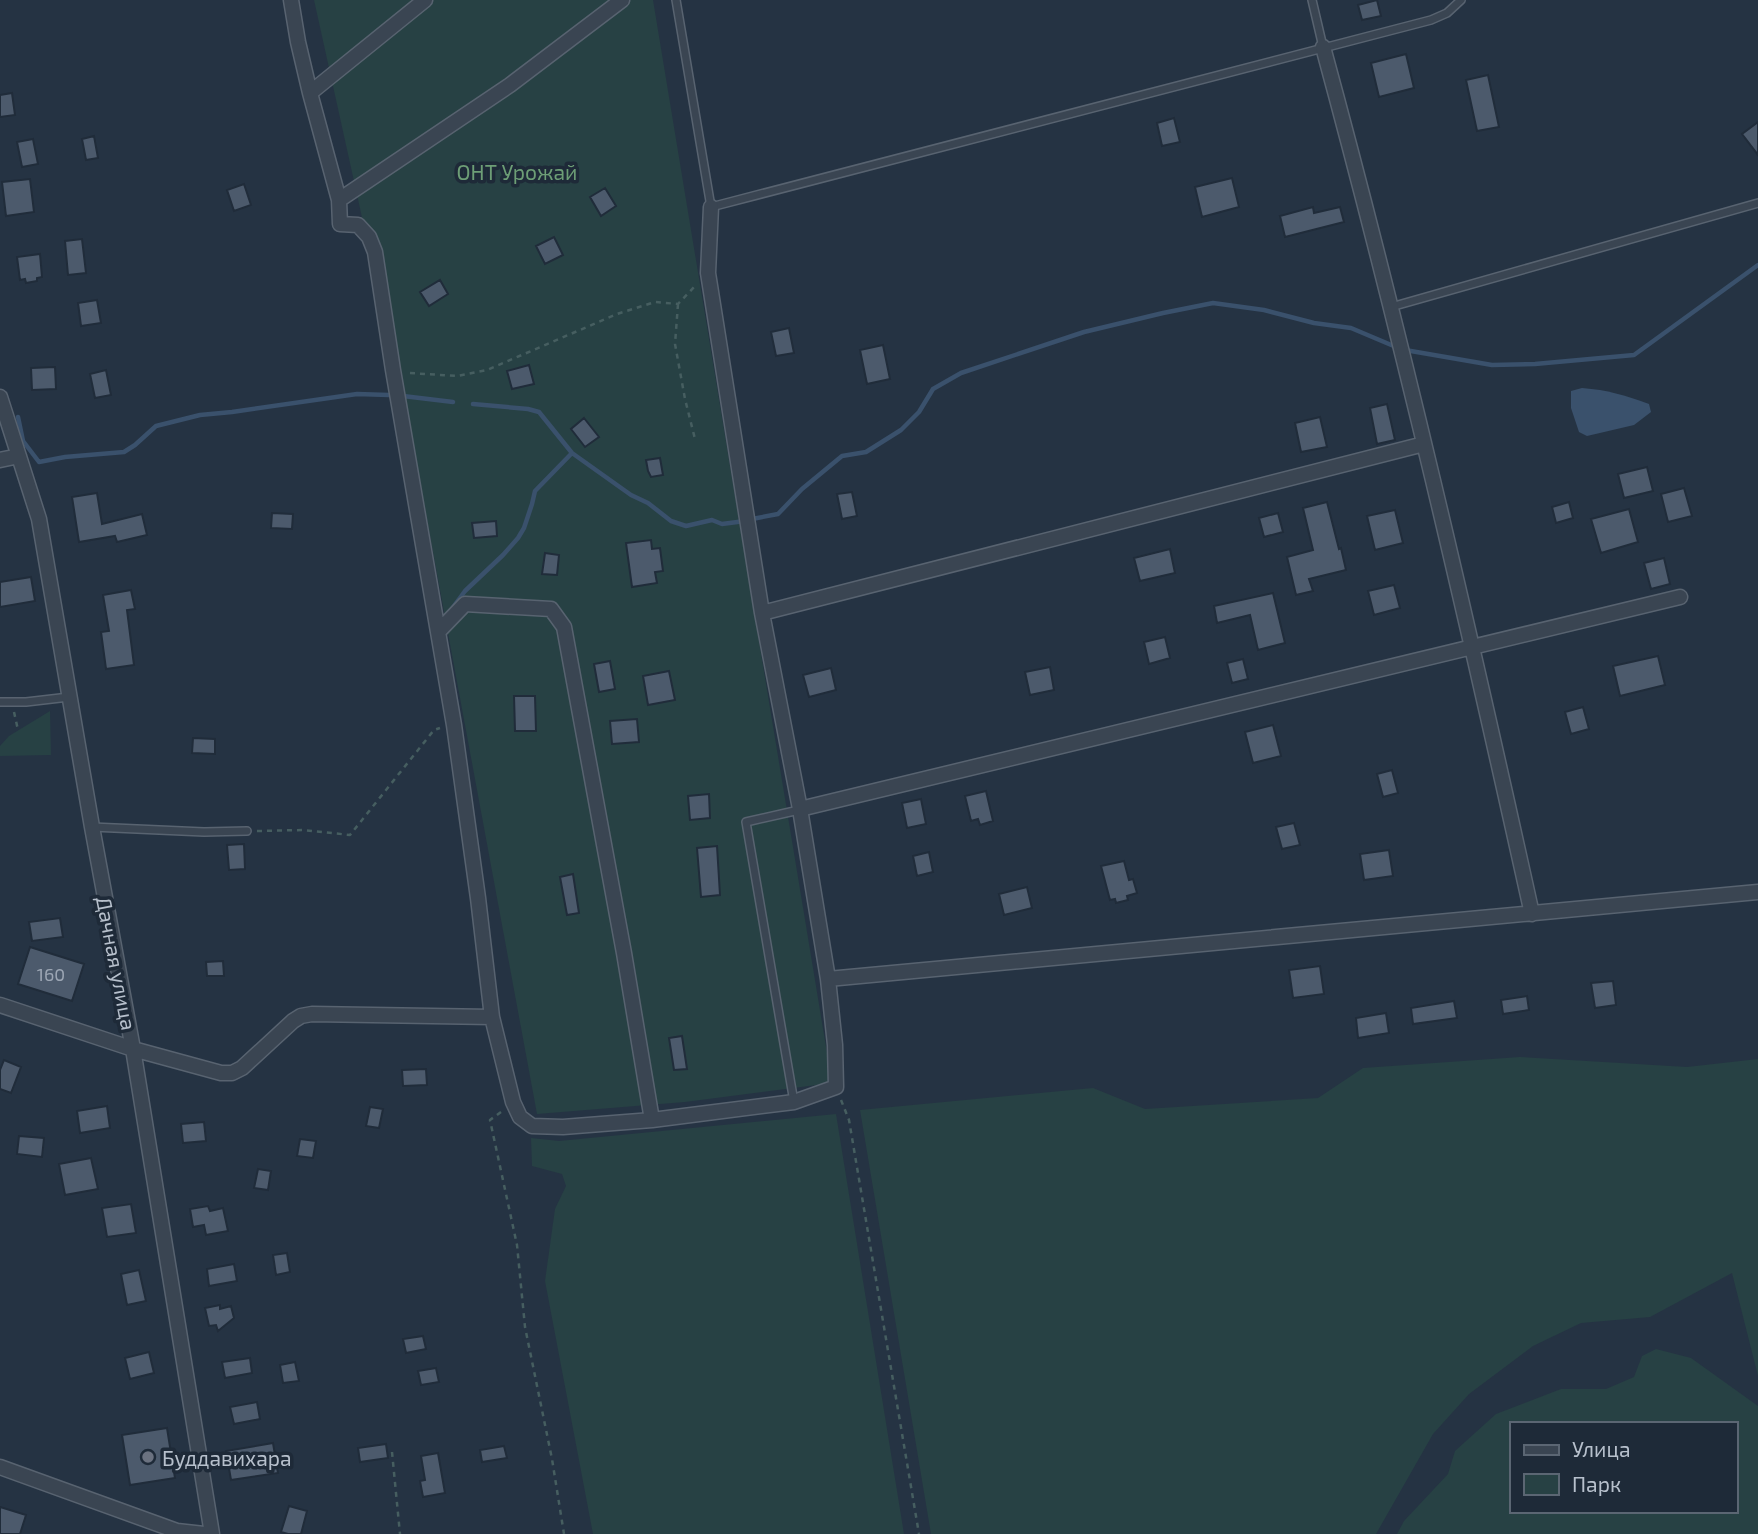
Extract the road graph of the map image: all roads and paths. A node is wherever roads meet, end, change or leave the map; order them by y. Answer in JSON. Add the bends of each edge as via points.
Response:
{"nodes":[{"id":1,"x":425,"y":0,"type":"edge"},
{"id":2,"x":622,"y":0,"type":"edge"},
{"id":3,"x":676,"y":0,"type":"edge"},
{"id":4,"x":1312,"y":0,"type":"edge"},
{"id":5,"x":1461,"y":0,"type":"edge"},
{"id":6,"x":293,"y":1,"type":"edge"},
{"id":7,"x":1323,"y":47,"type":"junction"},
{"id":8,"x":310,"y":93,"type":"junction"},
{"id":9,"x":339,"y":200,"type":"junction"},
{"id":10,"x":1758,"y":203,"type":"edge"},
{"id":11,"x":710,"y":207,"type":"junction"},
{"id":12,"x":708,"y":273,"type":"junction"},
{"id":13,"x":678,"y":304,"type":"junction"},
{"id":14,"x":1391,"y":307,"type":"junction"},
{"id":15,"x":393,"y":370,"type":"junction"},
{"id":16,"x":0,"y":397,"type":"edge"},
{"id":17,"x":695,"y":439,"type":"dead end"},
{"id":18,"x":1424,"y":444,"type":"junction"},
{"id":19,"x":19,"y":456,"type":"junction"},
{"id":20,"x":0,"y":460,"type":"edge"},
{"id":21,"x":1680,"y":597,"type":"dead end"},
{"id":22,"x":762,"y":613,"type":"junction"},
{"id":23,"x":438,"y":632,"type":"junction"},
{"id":24,"x":1473,"y":648,"type":"junction"},
{"id":25,"x":70,"y":697,"type":"junction"},
{"id":26,"x":0,"y":702,"type":"edge"},
{"id":27,"x":12,"y":702,"type":"junction"},
{"id":28,"x":454,"y":725,"type":"junction"},
{"id":29,"x":18,"y":730,"type":"dead end"},
{"id":30,"x":800,"y":809,"type":"junction"},
{"id":31,"x":92,"y":827,"type":"junction"},
{"id":32,"x":247,"y":831,"type":"joint"},
{"id":33,"x":1758,"y":892,"type":"edge"},
{"id":34,"x":1532,"y":914,"type":"junction"},
{"id":35,"x":828,"y":979,"type":"junction"},
{"id":36,"x":0,"y":1005,"type":"edge"},
{"id":37,"x":492,"y":1017,"type":"junction"},
{"id":38,"x":133,"y":1049,"type":"junction"},
{"id":39,"x":836,"y":1087,"type":"junction"},
{"id":40,"x":513,"y":1102,"type":"junction"},
{"id":41,"x":794,"y":1102,"type":"junction"},
{"id":42,"x":652,"y":1120,"type":"junction"},
{"id":43,"x":392,"y":1452,"type":"dead end"},
{"id":44,"x":0,"y":1467,"type":"edge"},
{"id":45,"x":204,"y":1534,"type":"edge"},
{"id":46,"x":212,"y":1534,"type":"edge"},
{"id":47,"x":400,"y":1534,"type":"edge"},
{"id":48,"x":564,"y":1534,"type":"edge"},
{"id":49,"x":919,"y":1534,"type":"edge"}],
"edges":[{"from":1,"to":8,"type":"street"},
{"from":2,"to":9,"type":"street","via":[[510,85]]},
{"from":3,"to":11,"type":"lane"},
{"from":4,"to":7,"type":"lane"},
{"from":5,"to":7,"type":"lane","via":[[1431,20]]},
{"from":6,"to":8,"type":"street"},
{"from":7,"to":11,"type":"lane"},
{"from":7,"to":14,"type":"street"},
{"from":8,"to":9,"type":"street"},
{"from":9,"to":15,"type":"street","via":[[340,224],[358,225],[375,252]]},
{"from":10,"to":14,"type":"lane"},
{"from":11,"to":12,"type":"street"},
{"from":12,"to":13,"type":"path"},
{"from":12,"to":22,"type":"street"},
{"from":13,"to":15,"type":"path","via":[[655,302],[617,314],[487,370],[457,376]]},
{"from":13,"to":17,"type":"path","via":[[675,344]]},
{"from":14,"to":18,"type":"street"},
{"from":15,"to":23,"type":"street"},
{"from":16,"to":19,"type":"street","name":"Дачная улица"},
{"from":18,"to":22,"type":"street"},
{"from":18,"to":24,"type":"street"},
{"from":19,"to":20,"type":"street"},
{"from":19,"to":25,"type":"street","name":"Дачная улица","via":[[39,519]]},
{"from":21,"to":24,"type":"street"},
{"from":22,"to":30,"type":"street"},
{"from":23,"to":28,"type":"street"},
{"from":23,"to":42,"type":"street","via":[[465,604],[551,609],[564,627]]},
{"from":24,"to":30,"type":"street"},
{"from":24,"to":34,"type":"street"},
{"from":25,"to":27,"type":"lane"},
{"from":25,"to":31,"type":"street","name":"Дачная улица"},
{"from":26,"to":27,"type":"lane"},
{"from":27,"to":29,"type":"path"},
{"from":28,"to":32,"type":"path","via":[[434,730],[350,835]]},
{"from":28,"to":37,"type":"street"},
{"from":30,"to":35,"type":"street"},
{"from":30,"to":41,"type":"lane","via":[[746,822]]},
{"from":31,"to":32,"type":"lane"},
{"from":31,"to":38,"type":"street","name":"Дачная улица"},
{"from":33,"to":34,"type":"street"},
{"from":34,"to":35,"type":"street"},
{"from":35,"to":39,"type":"street"},
{"from":36,"to":38,"type":"street"},
{"from":37,"to":38,"type":"street","via":[[301,1016],[232,1073]]},
{"from":37,"to":40,"type":"street"},
{"from":38,"to":46,"type":"street","name":"Дачная улица"},
{"from":39,"to":41,"type":"street"},
{"from":39,"to":49,"type":"path","via":[[849,1120]]},
{"from":40,"to":42,"type":"street","via":[[520,1117],[532,1126]]},
{"from":40,"to":48,"type":"path","via":[[491,1120],[517,1245],[525,1327]]},
{"from":41,"to":42,"type":"street"},
{"from":43,"to":47,"type":"path"},
{"from":44,"to":45,"type":"street","via":[[177,1531]]}]}
